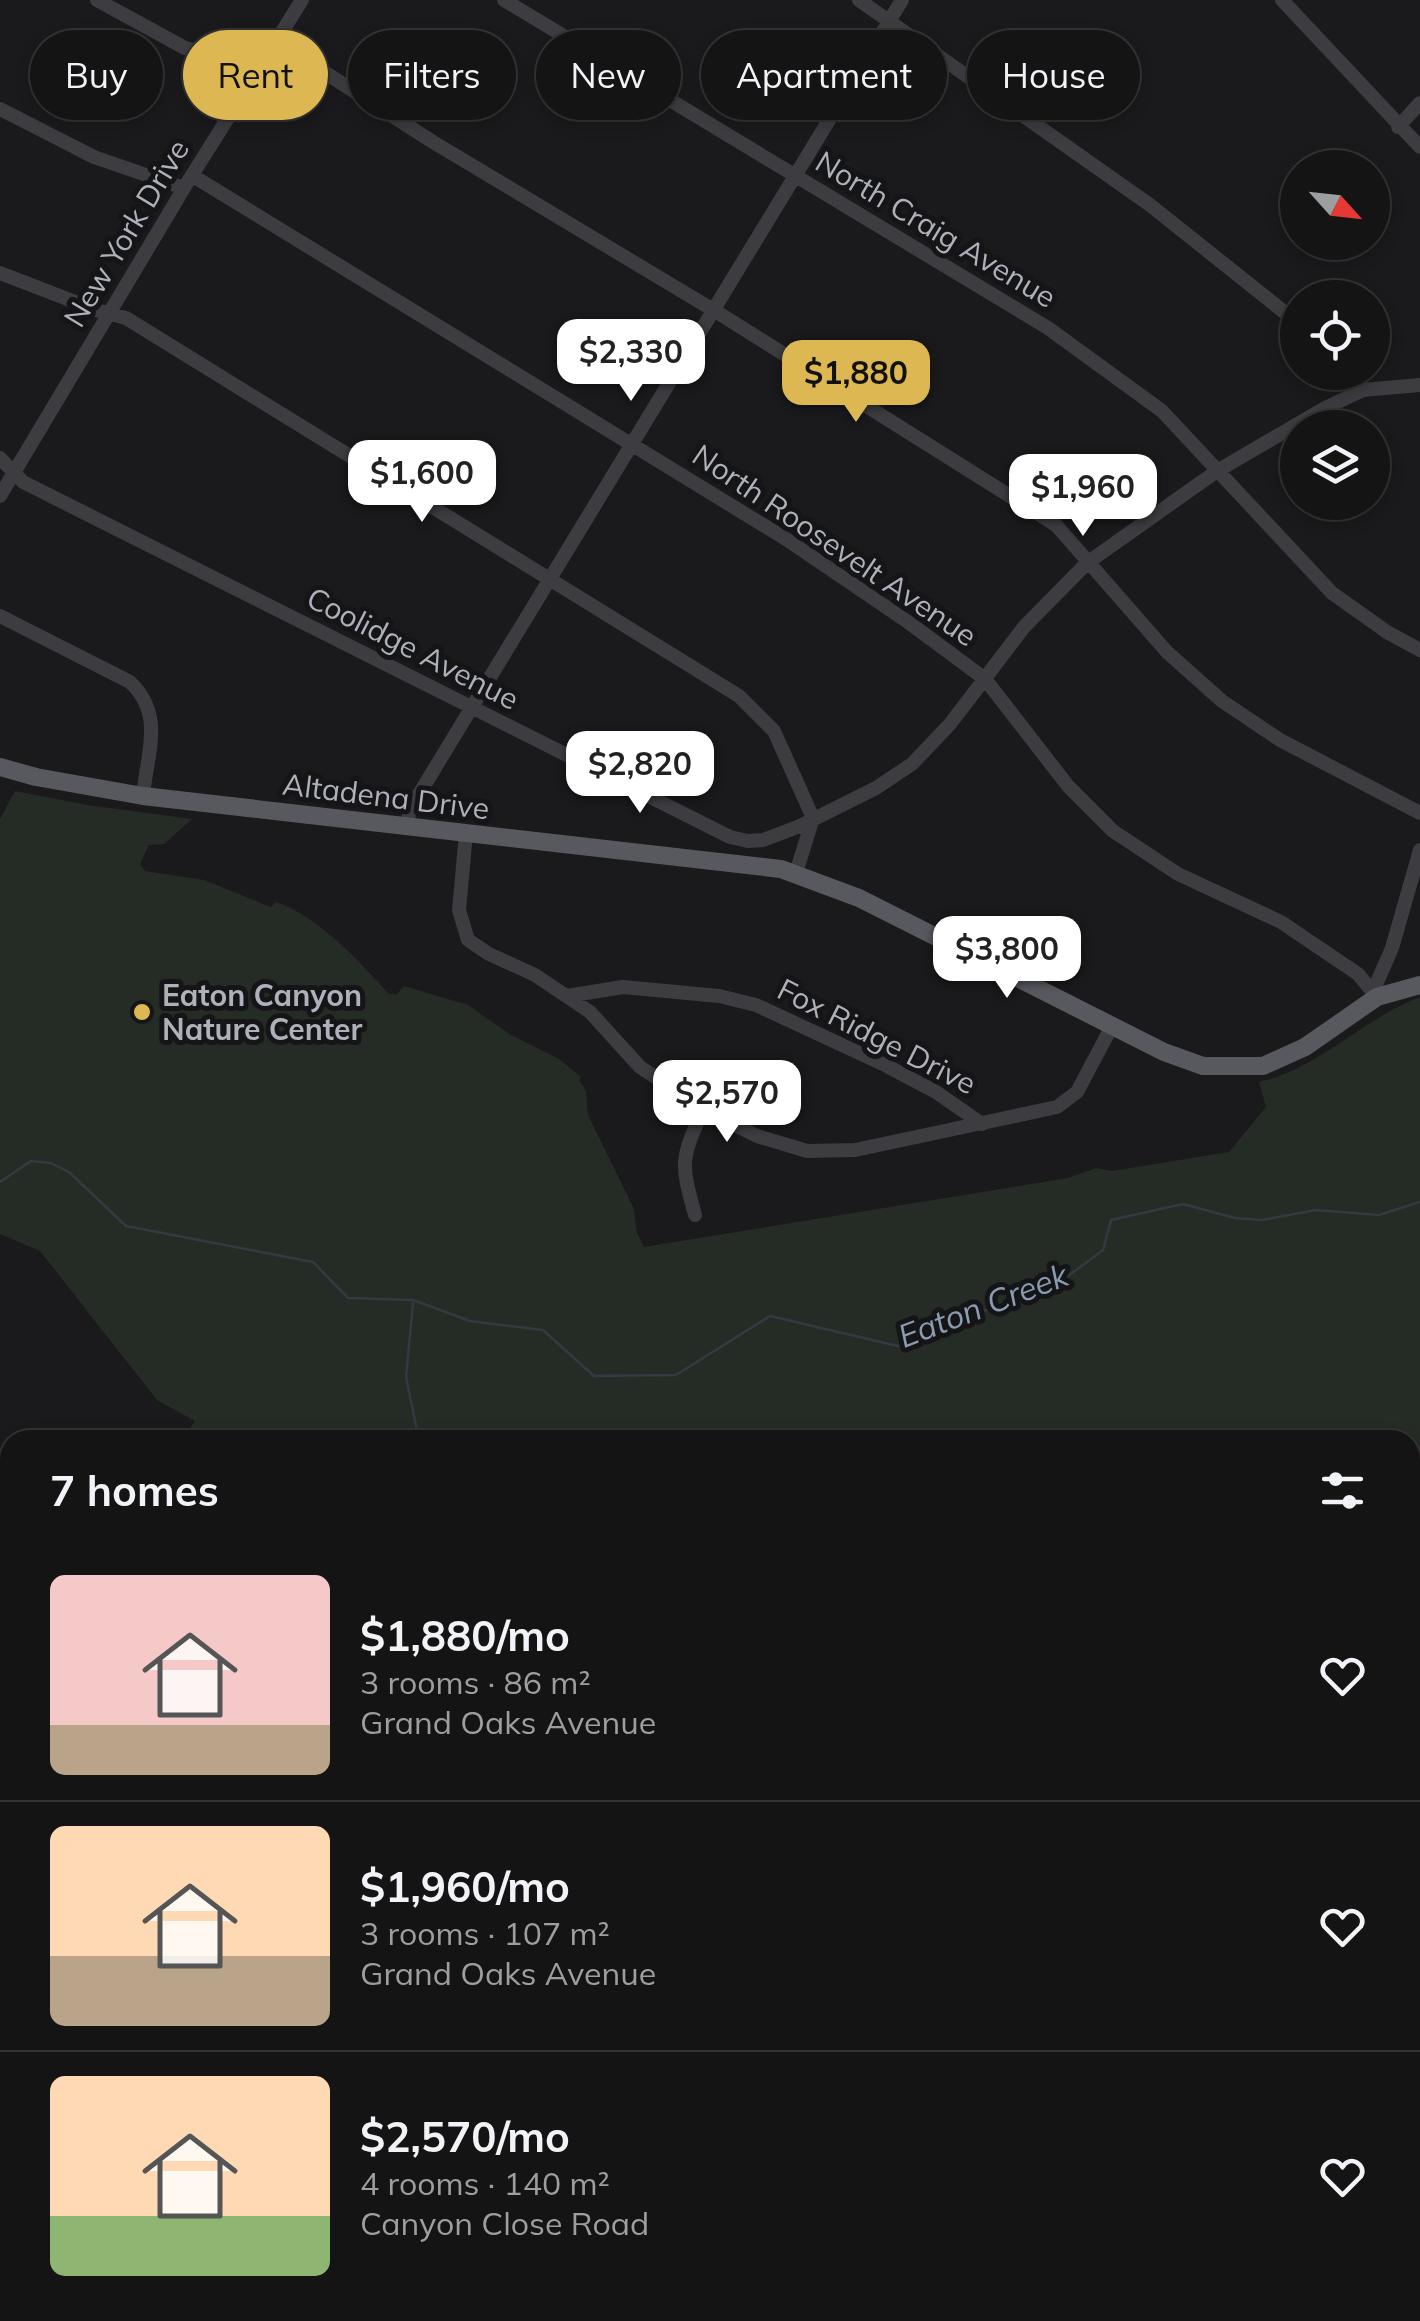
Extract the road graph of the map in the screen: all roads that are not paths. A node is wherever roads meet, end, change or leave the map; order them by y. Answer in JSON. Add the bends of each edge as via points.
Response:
{"nodes":[{"id":1,"x":96,"y":0,"type":"edge"},
{"id":2,"x":302,"y":0,"type":"edge"},
{"id":3,"x":504,"y":0,"type":"edge"},
{"id":4,"x":859,"y":0,"type":"edge"},
{"id":5,"x":902,"y":0,"type":"edge"},
{"id":6,"x":1282,"y":0,"type":"edge"},
{"id":7,"x":890,"y":22,"type":"junction"},
{"id":8,"x":283,"y":30,"type":"edge"},
{"id":9,"x":183,"y":47,"type":"edge"},
{"id":10,"x":328,"y":74,"type":"edge"},
{"id":11,"x":1420,"y":103,"type":"edge"},
{"id":12,"x":0,"y":110,"type":"edge"},
{"id":13,"x":226,"y":120,"type":"edge"},
{"id":14,"x":1398,"y":127,"type":"junction"},
{"id":15,"x":1420,"y":147,"type":"edge"},
{"id":16,"x":795,"y":176,"type":"junction"},
{"id":17,"x":188,"y":182,"type":"junction"},
{"id":18,"x":0,"y":272,"type":"edge"},
{"id":19,"x":1280,"y":309,"type":"edge"},
{"id":20,"x":713,"y":310,"type":"junction"},
{"id":21,"x":110,"y":312,"type":"junction"},
{"id":22,"x":1420,"y":384,"type":"edge"},
{"id":23,"x":1390,"y":387,"type":"edge"},
{"id":24,"x":1362,"y":390,"type":"edge"},
{"id":25,"x":632,"y":444,"type":"junction"},
{"id":26,"x":0,"y":458,"type":"edge"},
{"id":27,"x":1217,"y":471,"type":"junction"},
{"id":28,"x":15,"y":472,"type":"junction"},
{"id":29,"x":0,"y":496,"type":"edge"},
{"id":30,"x":1087,"y":563,"type":"junction"},
{"id":31,"x":551,"y":579,"type":"junction"},
{"id":32,"x":0,"y":616,"type":"edge"},
{"id":33,"x":1420,"y":650,"type":"edge"},
{"id":34,"x":985,"y":679,"type":"junction"},
{"id":35,"x":472,"y":708,"type":"junction"},
{"id":36,"x":0,"y":767,"type":"edge"},
{"id":37,"x":143,"y":796,"type":"junction"},
{"id":38,"x":1420,"y":813,"type":"edge"},
{"id":39,"x":813,"y":818,"type":"junction"},
{"id":40,"x":407,"y":826,"type":"junction"},
{"id":41,"x":466,"y":833,"type":"junction"},
{"id":42,"x":1420,"y":850,"type":"edge"},
{"id":43,"x":796,"y":873,"type":"junction"},
{"id":44,"x":1420,"y":985,"type":"edge"},
{"id":45,"x":568,"y":996,"type":"junction"},
{"id":46,"x":1377,"y":997,"type":"junction"},
{"id":47,"x":1112,"y":1026,"type":"junction"},
{"id":48,"x":702,"y":1109,"type":"junction"},
{"id":49,"x":982,"y":1124,"type":"junction"},
{"id":50,"x":695,"y":1215,"type":"dead end"}],
"edges":[{"from":1,"to":9,"type":"street"},
{"from":2,"to":8,"type":"street","name":"New York Drive"},
{"from":3,"to":16,"type":"street","name":"North Craig Avenue"},
{"from":4,"to":7,"type":"street"},
{"from":5,"to":7,"type":"street"},
{"from":6,"to":14,"type":"street"},
{"from":7,"to":16,"type":"street"},
{"from":7,"to":19,"type":"street","via":[[1150,205]]},
{"from":10,"to":20,"type":"street"},
{"from":11,"to":14,"type":"street"},
{"from":12,"to":17,"type":"street","name":"North Roosevelt Avenue","via":[[94,157]]},
{"from":13,"to":17,"type":"street","name":"New York Drive"},
{"from":14,"to":15,"type":"street"},
{"from":16,"to":20,"type":"street"},
{"from":16,"to":27,"type":"street","name":"North Craig Avenue","via":[[1048,328],[1162,411]]},
{"from":17,"to":21,"type":"street","name":"New York Drive"},
{"from":17,"to":25,"type":"street","name":"North Roosevelt Avenue"},
{"from":18,"to":21,"type":"street"},
{"from":20,"to":25,"type":"street"},
{"from":20,"to":30,"type":"street","via":[[1056,525]]},
{"from":21,"to":28,"type":"street","name":"New York Drive"},
{"from":21,"to":31,"type":"street"},
{"from":22,"to":23,"type":"street"},
{"from":24,"to":27,"type":"street","name":"Coolidge Avenue"},
{"from":25,"to":31,"type":"street"},
{"from":25,"to":34,"type":"street","name":"North Roosevelt Avenue","via":[[786,539]]},
{"from":26,"to":28,"type":"street","name":"Coolidge Avenue"},
{"from":27,"to":30,"type":"street","name":"Coolidge Avenue"},
{"from":27,"to":33,"type":"street","name":"North Craig Avenue","via":[[1332,593]]},
{"from":28,"to":29,"type":"street","name":"New York Drive"},
{"from":28,"to":35,"type":"street","name":"Coolidge Avenue"},
{"from":30,"to":34,"type":"street","name":"Coolidge Avenue"},
{"from":30,"to":38,"type":"street","via":[[1167,652],[1222,701],[1290,746]]},
{"from":31,"to":35,"type":"street"},
{"from":31,"to":39,"type":"street","via":[[739,696],[774,731]]},
{"from":32,"to":37,"type":"street","via":[[143,694],[152,720]]},
{"from":34,"to":39,"type":"street","name":"Coolidge Avenue","via":[[912,764]]},
{"from":34,"to":46,"type":"street","name":"North Roosevelt Avenue","via":[[1068,786],[1113,831],[1178,874],[1281,922],[1358,974]]},
{"from":35,"to":39,"type":"street","name":"Coolidge Avenue","via":[[730,837],[763,840]]},
{"from":35,"to":40,"type":"street","via":[[410,809]]},
{"from":36,"to":37,"type":"main road","name":"Altadena Drive"},
{"from":37,"to":40,"type":"main road","name":"Altadena Drive"},
{"from":39,"to":43,"type":"street"},
{"from":40,"to":41,"type":"main road","name":"Altadena Drive"},
{"from":41,"to":43,"type":"main road","name":"Altadena Drive"},
{"from":41,"to":45,"type":"street","via":[[458,910],[468,940]]},
{"from":42,"to":46,"type":"street"},
{"from":43,"to":47,"type":"main road","name":"Altadena Drive"},
{"from":44,"to":46,"type":"main road","name":"Altadena Drive"},
{"from":45,"to":48,"type":"street","via":[[640,1067]]},
{"from":45,"to":49,"type":"street","name":"Fox Ridge Drive","via":[[623,988],[756,1005],[885,1064]]},
{"from":46,"to":47,"type":"main road","name":"Altadena Drive","via":[[1281,1060],[1241,1069],[1187,1061]]},
{"from":47,"to":49,"type":"street","via":[[1068,1102]]},
{"from":48,"to":49,"type":"street","via":[[808,1152],[855,1150]]},
{"from":48,"to":50,"type":"street","via":[[683,1156]]}]}
